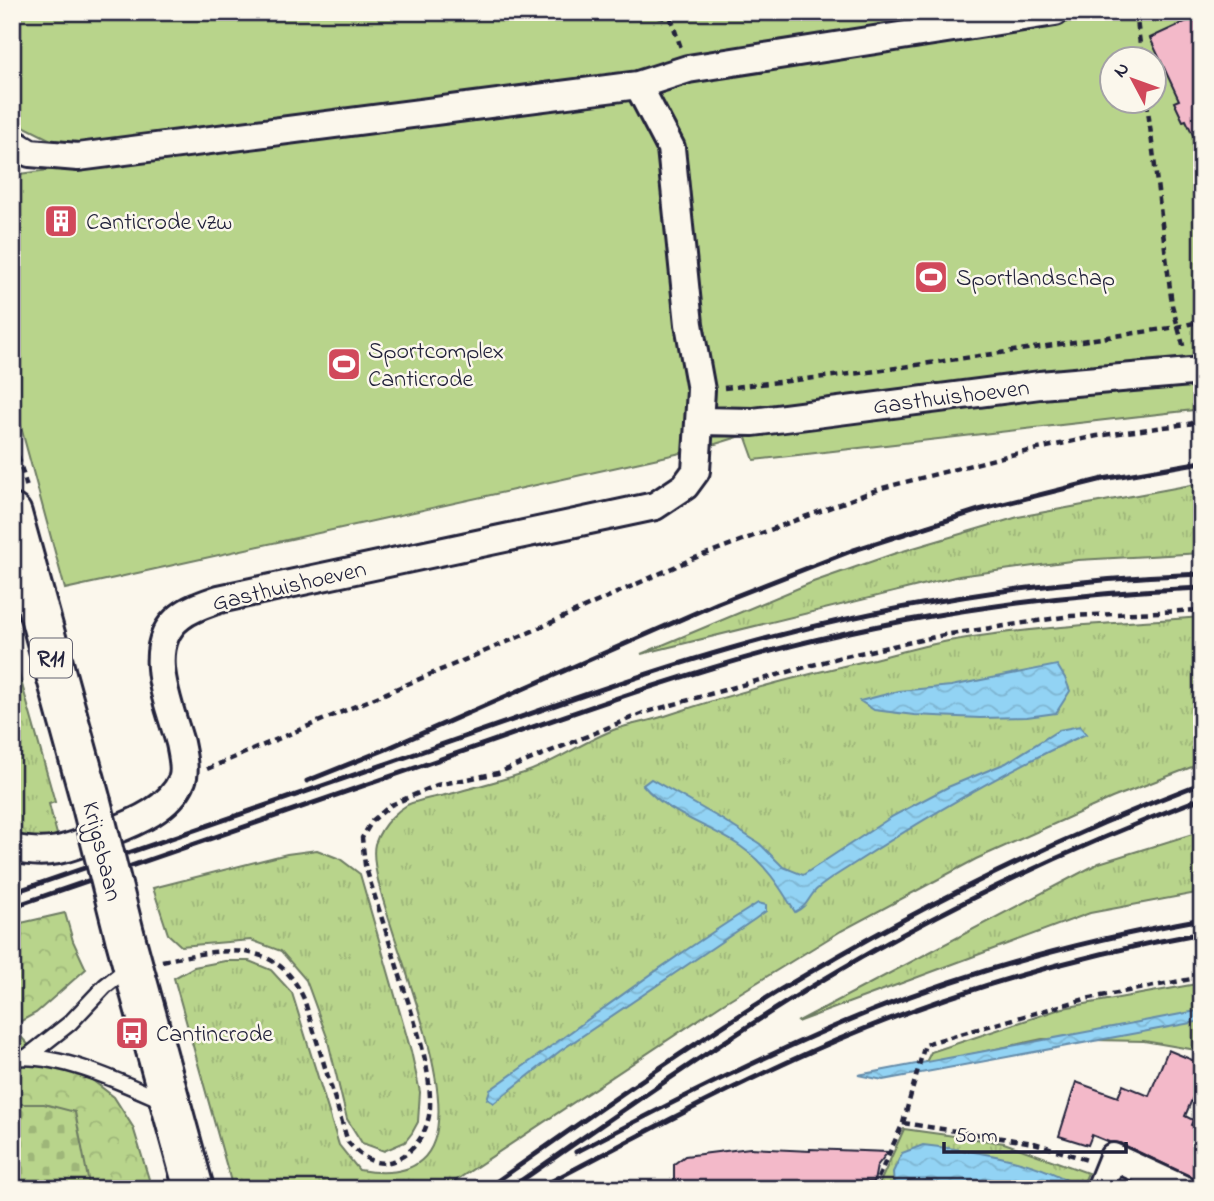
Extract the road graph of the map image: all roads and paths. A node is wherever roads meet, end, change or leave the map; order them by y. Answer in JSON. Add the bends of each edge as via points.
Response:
{"nodes":[{"id":1,"x":635,"y":12,"type":"edge"},
{"id":2,"x":1055,"y":12,"type":"edge"},
{"id":3,"x":1136,"y":12,"type":"edge"},
{"id":4,"x":1140,"y":46,"type":"edge"},
{"id":5,"x":688,"y":69,"type":"junction"},
{"id":6,"x":638,"y":85,"type":"junction"},
{"id":7,"x":1149,"y":116,"type":"edge"},
{"id":8,"x":12,"y":142,"type":"edge"},
{"id":9,"x":1172,"y":305,"type":"dead end"},
{"id":10,"x":1202,"y":321,"type":"edge"},
{"id":11,"x":1202,"y":370,"type":"edge"},
{"id":12,"x":701,"y":390,"type":"junction"},
{"id":13,"x":700,"y":421,"type":"junction"},
{"id":14,"x":1202,"y":422,"type":"edge"},
{"id":15,"x":12,"y":514,"type":"edge"},
{"id":16,"x":1202,"y":610,"type":"edge"},
{"id":17,"x":183,"y":779,"type":"junction"},
{"id":18,"x":12,"y":848,"type":"edge"},
{"id":19,"x":129,"y":951,"type":"junction"},
{"id":20,"x":1202,"y":977,"type":"edge"},
{"id":21,"x":28,"y":1056,"type":"junction"},
{"id":22,"x":12,"y":1058,"type":"edge"},
{"id":23,"x":171,"y":1105,"type":"junction"},
{"id":24,"x":903,"y":1123,"type":"junction"},
{"id":25,"x":1105,"y":1178,"type":"edge"},
{"id":26,"x":194,"y":1189,"type":"edge"},
{"id":27,"x":873,"y":1189,"type":"edge"},
{"id":28,"x":1183,"y":1189,"type":"edge"}],
"edges":[{"from":1,"to":5,"type":"path","via":[[671,19]]},
{"from":2,"to":5,"type":"street"},
{"from":3,"to":4,"type":"path"},
{"from":5,"to":6,"type":"street"},
{"from":6,"to":8,"type":"street","via":[[78,157],[30,153]]},
{"from":6,"to":12,"type":"street","name":"Gasthuishoeven","via":[[671,148],[689,324]]},
{"from":7,"to":9,"type":"path"},
{"from":10,"to":12,"type":"path","via":[[869,372]]},
{"from":11,"to":13,"type":"street","name":"Gasthuishoeven","via":[[1040,384],[753,422]]},
{"from":12,"to":13,"type":"street","name":"Gasthuishoeven"},
{"from":13,"to":17,"type":"street","name":"Gasthuishoeven","via":[[694,477],[655,506],[219,599],[179,618],[166,632],[161,652]]},
{"from":14,"to":17,"type":"path","via":[[1097,436],[882,488],[692,559]]},
{"from":15,"to":19,"type":"main road","name":"Krijgsbaan","number":"R11","bridge":true},
{"from":16,"to":19,"type":"path","via":[[1071,616],[944,635],[841,657],[643,713],[498,773],[437,785],[391,805],[372,821],[362,838],[365,865],[427,1065],[430,1109],[416,1145],[405,1157],[387,1163],[360,1155],[348,1142],[304,999],[288,971],[259,953]]},
{"from":17,"to":18,"type":"street","via":[[167,801],[137,822],[54,852]]},
{"from":19,"to":21,"type":"lane","via":[[105,986],[70,1023]]},
{"from":19,"to":23,"type":"main road","name":"Krijgsbaan","number":"R11"},
{"from":20,"to":24,"type":"path","via":[[1085,999],[925,1044]]},
{"from":21,"to":22,"type":"lane"},
{"from":21,"to":23,"type":"lane","via":[[118,1080]]},
{"from":23,"to":26,"type":"main road","name":"Krijgsbaan","number":"R11"},
{"from":24,"to":25,"type":"path","via":[[1034,1143]]},
{"from":24,"to":27,"type":"path"},
{"from":25,"to":28,"type":"street","via":[[1113,1157]]}]}
